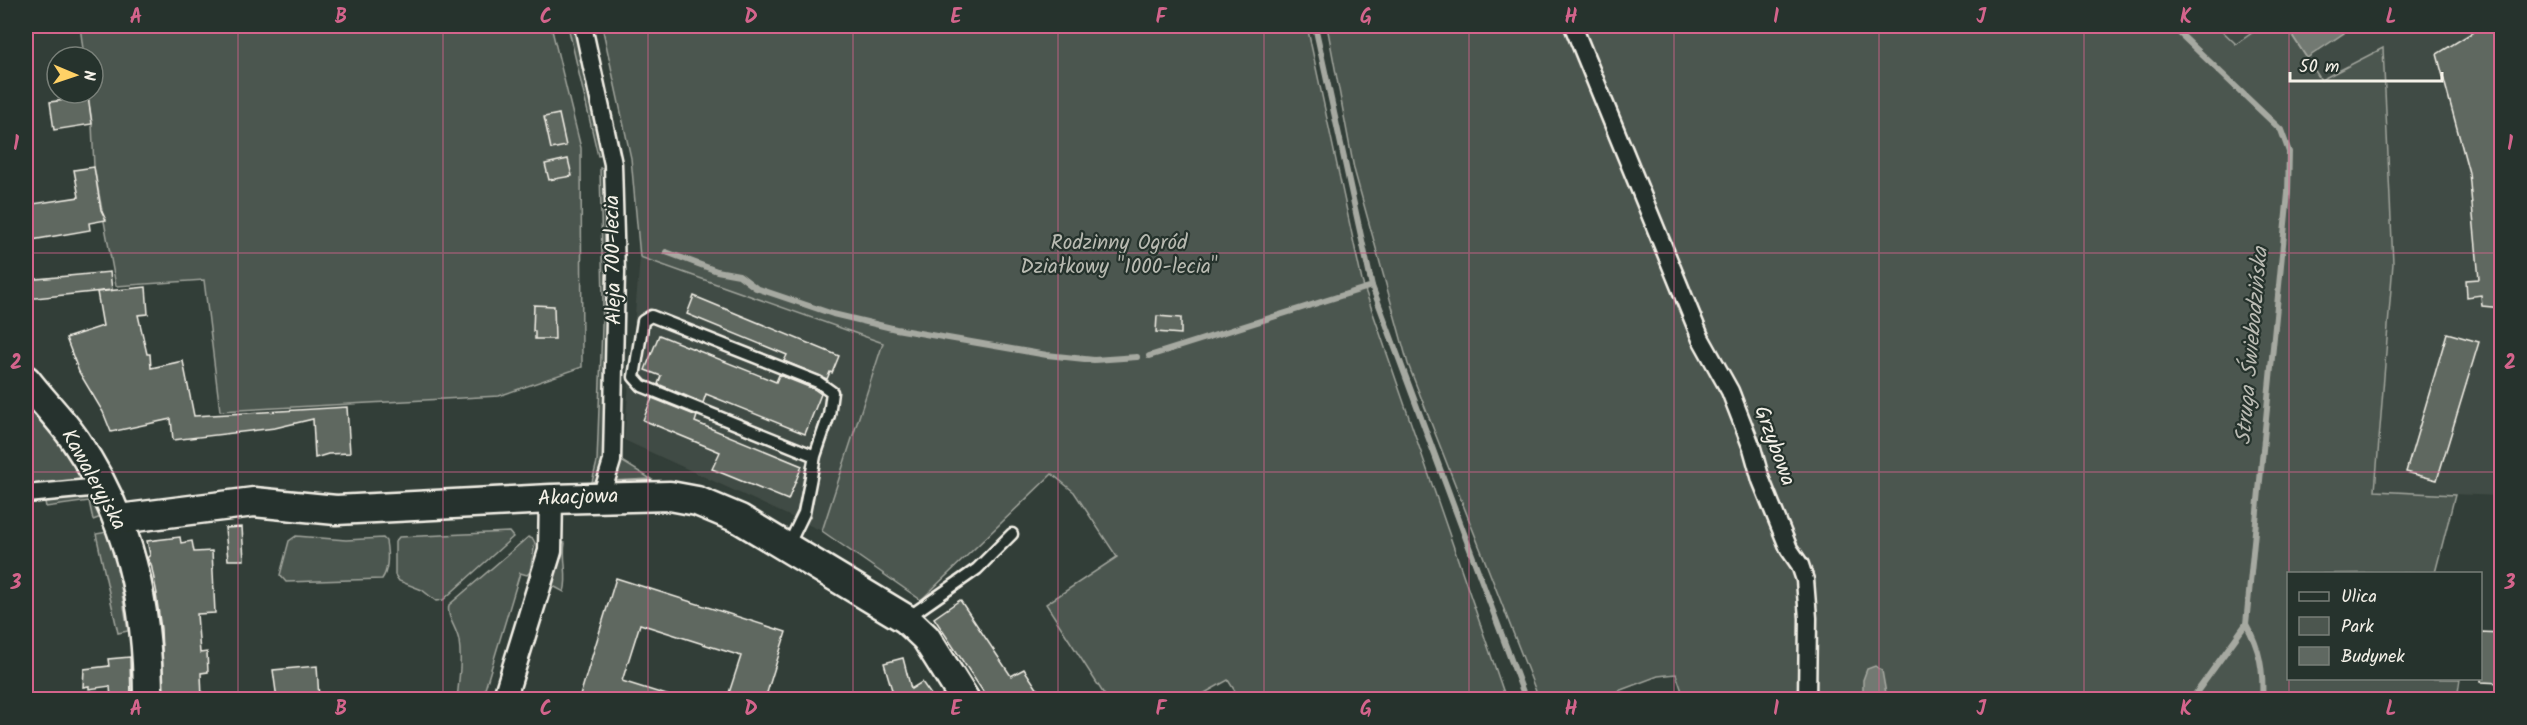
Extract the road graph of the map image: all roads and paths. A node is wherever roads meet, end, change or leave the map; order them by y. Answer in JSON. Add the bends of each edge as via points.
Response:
{"nodes":[{"id":1,"x":583,"y":26,"type":"edge"},
{"id":2,"x":1573,"y":26,"type":"edge"},
{"id":3,"x":26,"y":381,"type":"edge"},
{"id":4,"x":815,"y":456,"type":"junction"},
{"id":5,"x":90,"y":488,"type":"dead end"},
{"id":6,"x":26,"y":494,"type":"edge"},
{"id":7,"x":601,"y":497,"type":"junction"},
{"id":8,"x":551,"y":499,"type":"junction"},
{"id":9,"x":119,"y":519,"type":"junction"},
{"id":10,"x":1012,"y":534,"type":"dead end"},
{"id":11,"x":788,"y":546,"type":"junction"},
{"id":12,"x":906,"y":619,"type":"junction"},
{"id":13,"x":148,"y":699,"type":"edge"},
{"id":14,"x":504,"y":699,"type":"edge"},
{"id":15,"x":965,"y":699,"type":"edge"},
{"id":16,"x":1807,"y":699,"type":"edge"}],
"edges":[{"from":1,"to":7,"type":"street","name":"Aleja 700-lecia","via":[[613,164],[616,272],[612,461]]},
{"from":2,"to":16,"type":"street","name":"Grzybowa","via":[[1701,339],[1730,391],[1761,480],[1805,580]]},
{"from":3,"to":9,"type":"street","name":"Kawaleryjska","via":[[75,440]]},
{"from":4,"to":4,"type":"lane","via":[[829,415],[832,392],[818,382],[651,316],[643,321],[633,377],[642,386]]},
{"from":4,"to":11,"type":"lane","via":[[804,513]]},
{"from":5,"to":6,"type":"street"},
{"from":7,"to":8,"type":"street","name":"Akacjowa"},
{"from":7,"to":11,"type":"street","name":"Akacjowa","via":[[670,496],[697,501]]},
{"from":8,"to":9,"type":"street","name":"Akacjowa","via":[[336,510],[254,502]]},
{"from":8,"to":14,"type":"street","via":[[550,551]]},
{"from":9,"to":13,"type":"street","name":"Kawaleryjska","via":[[138,584]]},
{"from":10,"to":12,"type":"lane","via":[[977,569]]},
{"from":11,"to":12,"type":"street","name":"Akacjowa"},
{"from":12,"to":15,"type":"street","name":"Akacjowa","via":[[926,638]]}]}
